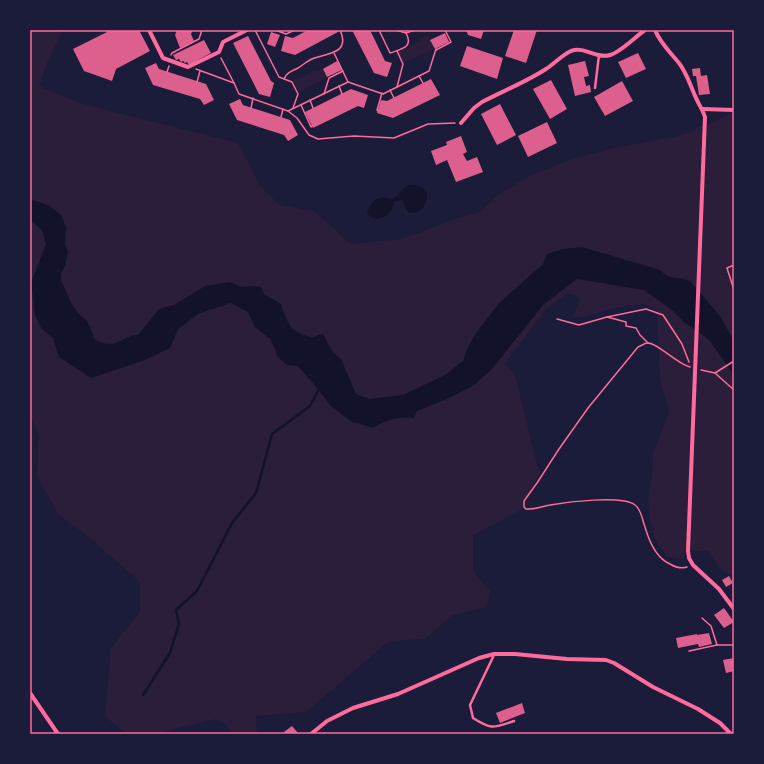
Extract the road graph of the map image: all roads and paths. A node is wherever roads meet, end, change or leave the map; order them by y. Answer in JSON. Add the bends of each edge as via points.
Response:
{"nodes":[{"id":1,"x":149,"y":30,"type":"edge"},
{"id":2,"x":202,"y":30,"type":"edge"},
{"id":3,"x":247,"y":30,"type":"edge"},
{"id":4,"x":255,"y":30,"type":"edge"},
{"id":5,"x":275,"y":30,"type":"edge"},
{"id":6,"x":295,"y":30,"type":"edge"},
{"id":7,"x":340,"y":30,"type":"edge"},
{"id":8,"x":379,"y":30,"type":"edge"},
{"id":9,"x":396,"y":30,"type":"edge"},
{"id":10,"x":415,"y":30,"type":"edge"},
{"id":11,"x":445,"y":30,"type":"edge"},
{"id":12,"x":645,"y":30,"type":"edge"},
{"id":13,"x":655,"y":30,"type":"edge"},
{"id":14,"x":406,"y":33,"type":"junction"},
{"id":15,"x":396,"y":51,"type":"junction"},
{"id":16,"x":219,"y":52,"type":"junction"},
{"id":17,"x":172,"y":53,"type":"dead end"},
{"id":18,"x":334,"y":53,"type":"junction"},
{"id":19,"x":599,"y":56,"type":"junction"},
{"id":20,"x":188,"y":67,"type":"junction"},
{"id":21,"x":343,"y":70,"type":"junction"},
{"id":22,"x":200,"y":71,"type":"junction"},
{"id":23,"x":419,"y":76,"type":"junction"},
{"id":24,"x":284,"y":79,"type":"junction"},
{"id":25,"x":197,"y":82,"type":"dead end"},
{"id":26,"x":348,"y":82,"type":"junction"},
{"id":27,"x":234,"y":83,"type":"junction"},
{"id":28,"x":423,"y":83,"type":"dead end"},
{"id":29,"x":339,"y":86,"type":"junction"},
{"id":30,"x":397,"y":87,"type":"junction"},
{"id":31,"x":595,"y":88,"type":"dead end"},
{"id":32,"x":390,"y":90,"type":"junction"},
{"id":33,"x":382,"y":93,"type":"junction"},
{"id":34,"x":324,"y":94,"type":"junction"},
{"id":35,"x":342,"y":94,"type":"dead end"},
{"id":36,"x":253,"y":98,"type":"junction"},
{"id":37,"x":394,"y":98,"type":"dead end"},
{"id":38,"x":310,"y":100,"type":"junction"},
{"id":39,"x":301,"y":105,"type":"junction"},
{"id":40,"x":251,"y":108,"type":"dead end"},
{"id":41,"x":293,"y":108,"type":"junction"},
{"id":42,"x":314,"y":108,"type":"dead end"},
{"id":43,"x":283,"y":109,"type":"junction"},
{"id":44,"x":703,"y":109,"type":"junction"},
{"id":45,"x":288,"y":110,"type":"junction"},
{"id":46,"x":734,"y":110,"type":"edge"},
{"id":47,"x":378,"y":111,"type":"dead end"},
{"id":48,"x":281,"y":117,"type":"dead end"},
{"id":49,"x":461,"y":123,"type":"joint"},
{"id":50,"x":312,"y":126,"type":"dead end"},
{"id":51,"x":734,"y":265,"type":"edge"},
{"id":52,"x":734,"y":290,"type":"edge"},
{"id":53,"x":607,"y":317,"type":"junction"},
{"id":54,"x":557,"y":319,"type":"dead end"},
{"id":55,"x":648,"y":343,"type":"junction"},
{"id":56,"x":734,"y":361,"type":"edge"},
{"id":57,"x":697,"y":369,"type":"dead end"},
{"id":58,"x":715,"y":373,"type":"junction"},
{"id":59,"x":734,"y":390,"type":"edge"},
{"id":60,"x":693,"y":565,"type":"junction"},
{"id":61,"x":734,"y":609,"type":"edge"},
{"id":62,"x":702,"y":618,"type":"dead end"},
{"id":63,"x":717,"y":644,"type":"junction"},
{"id":64,"x":734,"y":645,"type":"edge"},
{"id":65,"x":690,"y":651,"type":"dead end"},
{"id":66,"x":494,"y":654,"type":"junction"},
{"id":67,"x":30,"y":693,"type":"edge"},
{"id":68,"x":514,"y":721,"type":"dead end"},
{"id":69,"x":58,"y":734,"type":"edge"},
{"id":70,"x":311,"y":734,"type":"edge"},
{"id":71,"x":731,"y":734,"type":"edge"}],
"edges":[{"from":1,"to":20,"type":"street","via":[[163,58]]},
{"from":2,"to":17,"type":"path","via":[[199,39]]},
{"from":3,"to":16,"type":"street","via":[[223,42]]},
{"from":4,"to":24,"type":"path","via":[[278,77]]},
{"from":5,"to":6,"type":"path","via":[[286,34]]},
{"from":7,"to":18,"type":"path","via":[[343,42]]},
{"from":8,"to":15,"type":"path","via":[[390,53]]},
{"from":9,"to":14,"type":"path"},
{"from":10,"to":14,"type":"path"},
{"from":11,"to":23,"type":"path","via":[[451,42],[436,49],[429,71]]},
{"from":12,"to":19,"type":"street","via":[[620,50],[610,55]]},
{"from":13,"to":44,"type":"street","via":[[689,79],[697,102]]},
{"from":14,"to":15,"type":"path","via":[[406,46]]},
{"from":15,"to":30,"type":"path","via":[[403,64]]},
{"from":16,"to":20,"type":"street"},
{"from":16,"to":27,"type":"path"},
{"from":18,"to":21,"type":"path"},
{"from":18,"to":24,"type":"path","via":[[310,60],[288,73]]},
{"from":19,"to":31,"type":"lane"},
{"from":19,"to":49,"type":"street","via":[[583,50],[569,52],[545,70],[482,102]]},
{"from":20,"to":22,"type":"path"},
{"from":21,"to":26,"type":"path"},
{"from":21,"to":34,"type":"path","via":[[329,77]]},
{"from":22,"to":25,"type":"path"},
{"from":22,"to":27,"type":"path"},
{"from":23,"to":28,"type":"path"},
{"from":23,"to":30,"type":"path"},
{"from":24,"to":41,"type":"path","via":[[292,82],[298,94]]},
{"from":26,"to":29,"type":"path"},
{"from":26,"to":33,"type":"path"},
{"from":27,"to":36,"type":"path","via":[[239,94]]},
{"from":29,"to":34,"type":"path"},
{"from":29,"to":35,"type":"path"},
{"from":30,"to":32,"type":"path"},
{"from":32,"to":33,"type":"path"},
{"from":32,"to":37,"type":"path"},
{"from":33,"to":47,"type":"path"},
{"from":34,"to":38,"type":"path"},
{"from":36,"to":40,"type":"path"},
{"from":36,"to":43,"type":"path"},
{"from":38,"to":39,"type":"path"},
{"from":38,"to":42,"type":"path"},
{"from":39,"to":41,"type":"path"},
{"from":39,"to":50,"type":"path"},
{"from":41,"to":45,"type":"path"},
{"from":43,"to":45,"type":"path"},
{"from":43,"to":48,"type":"path"},
{"from":44,"to":46,"type":"street"},
{"from":44,"to":60,"type":"street","via":[[688,551]]},
{"from":45,"to":49,"type":"path","via":[[309,136],[318,139],[354,136],[394,138],[428,124]]},
{"from":51,"to":52,"type":"path","via":[[727,268]]},
{"from":53,"to":54,"type":"path","via":[[580,325]]},
{"from":53,"to":55,"type":"path","via":[[626,322],[626,326],[636,328]]},
{"from":53,"to":55,"type":"path","via":[[646,309],[663,315],[682,344],[691,367],[685,366],[657,346]]},
{"from":55,"to":60,"type":"path","via":[[638,346],[588,408],[524,501],[524,507],[532,510],[549,505],[585,501],[628,502],[636,505],[659,556],[665,562],[684,568]]},
{"from":56,"to":58,"type":"path"},
{"from":57,"to":58,"type":"path"},
{"from":58,"to":59,"type":"path"},
{"from":60,"to":61,"type":"street"},
{"from":62,"to":63,"type":"path","via":[[711,626]]},
{"from":63,"to":64,"type":"path"},
{"from":63,"to":65,"type":"path"},
{"from":66,"to":68,"type":"lane","via":[[470,705],[473,718],[494,727]]},
{"from":66,"to":70,"type":"street","via":[[479,658],[398,694],[352,708],[327,721]]},
{"from":66,"to":71,"type":"street","via":[[606,660],[698,709],[720,723]]},
{"from":67,"to":69,"type":"street"}]}
